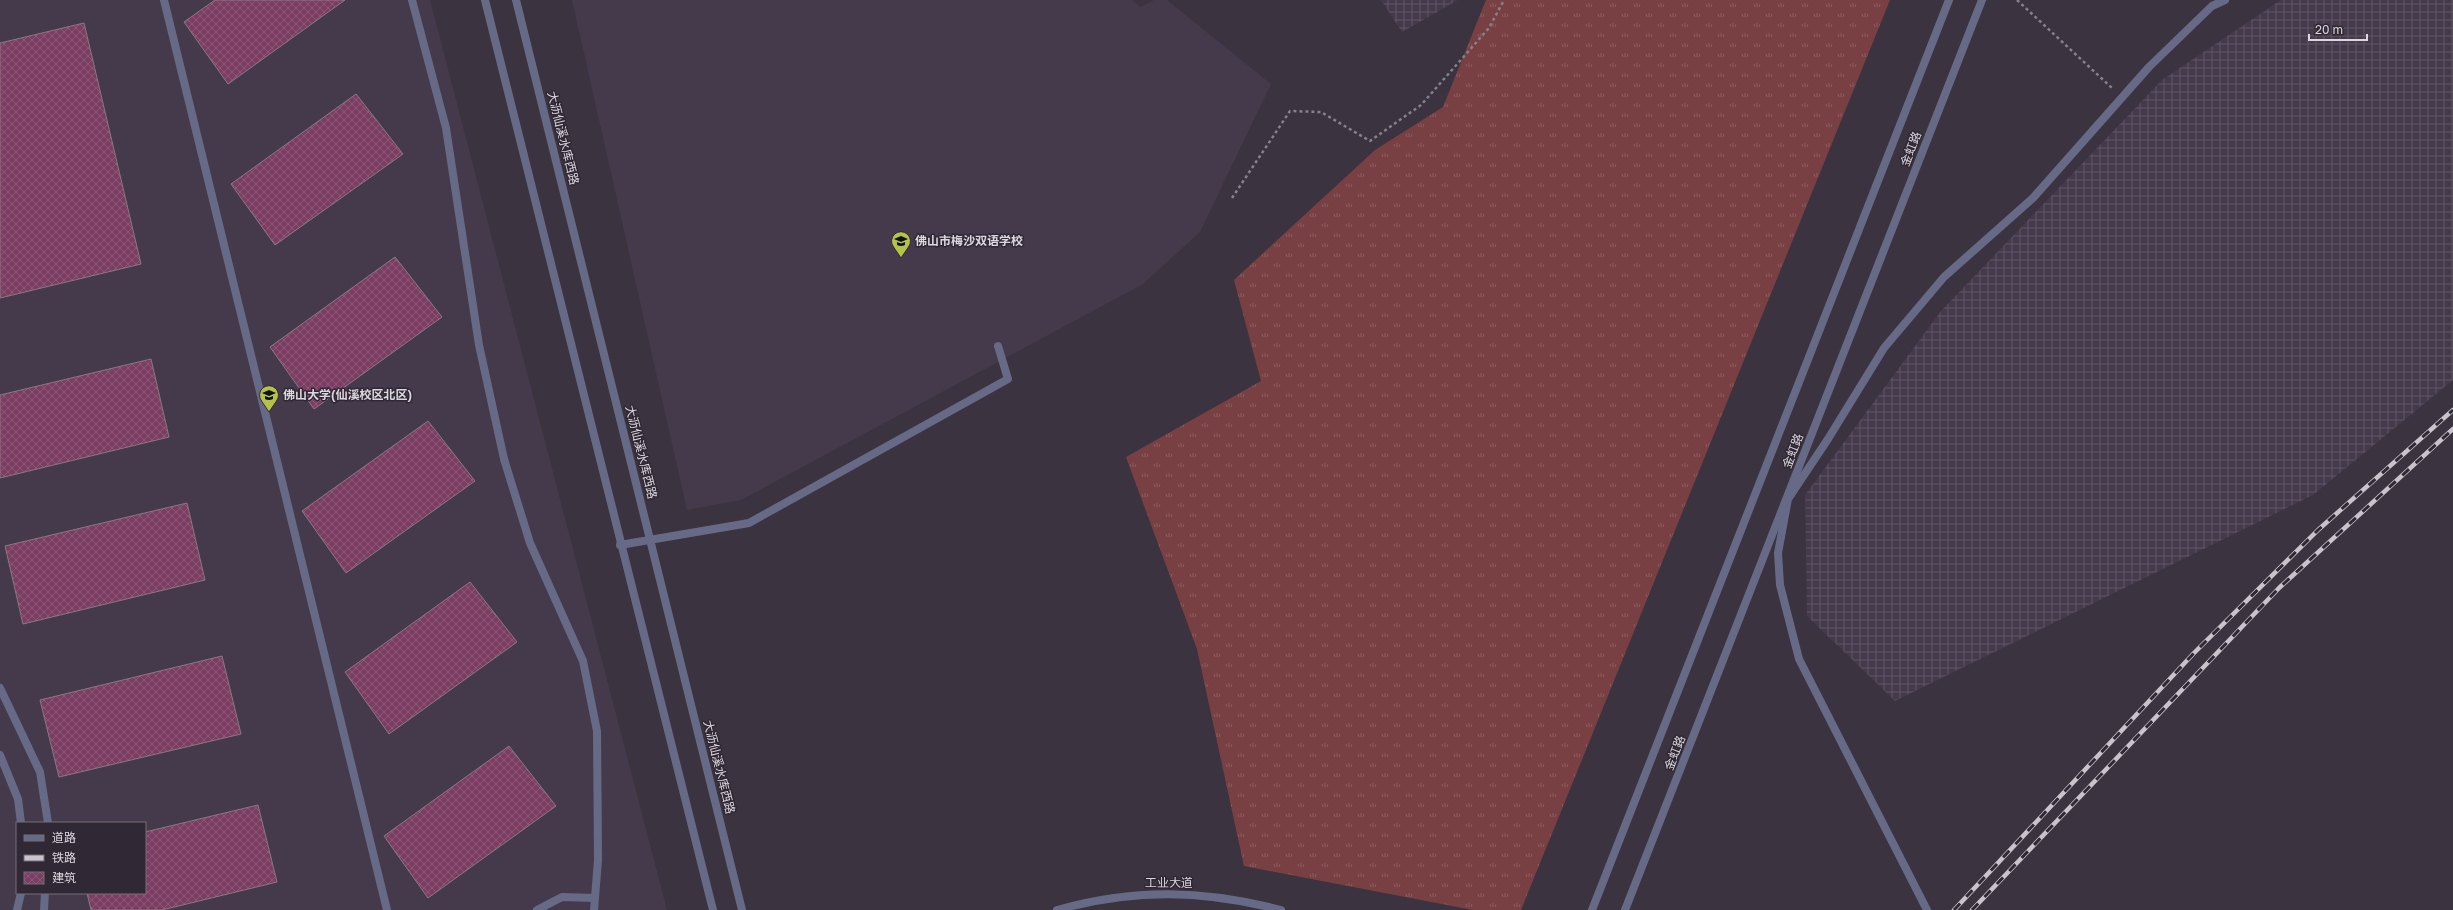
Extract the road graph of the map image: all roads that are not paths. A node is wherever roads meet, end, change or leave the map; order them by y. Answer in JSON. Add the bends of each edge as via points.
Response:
{"nodes":[{"id":1,"x":164,"y":0,"type":"edge"},
{"id":2,"x":412,"y":0,"type":"edge"},
{"id":3,"x":485,"y":0,"type":"edge"},
{"id":4,"x":516,"y":0,"type":"edge"},
{"id":5,"x":1949,"y":0,"type":"edge"},
{"id":6,"x":1982,"y":0,"type":"edge"},
{"id":7,"x":2225,"y":0,"type":"edge"},
{"id":8,"x":998,"y":346,"type":"dead end"},
{"id":9,"x":650,"y":539,"type":"junction"},
{"id":10,"x":620,"y":545,"type":"junction"},
{"id":11,"x":0,"y":688,"type":"edge"},
{"id":12,"x":0,"y":755,"type":"edge"},
{"id":13,"x":21,"y":822,"type":"edge"},
{"id":14,"x":48,"y":822,"type":"edge"},
{"id":15,"x":20,"y":894,"type":"edge"},
{"id":16,"x":46,"y":894,"type":"edge"},
{"id":17,"x":595,"y":898,"type":"junction"},
{"id":18,"x":17,"y":910,"type":"edge"},
{"id":19,"x":44,"y":910,"type":"edge"},
{"id":20,"x":387,"y":910,"type":"edge"},
{"id":21,"x":537,"y":910,"type":"edge"},
{"id":22,"x":594,"y":910,"type":"edge"},
{"id":23,"x":713,"y":910,"type":"edge"},
{"id":24,"x":742,"y":910,"type":"edge"},
{"id":25,"x":1057,"y":910,"type":"edge"},
{"id":26,"x":1281,"y":910,"type":"edge"},
{"id":27,"x":1592,"y":910,"type":"edge"},
{"id":28,"x":1625,"y":910,"type":"edge"},
{"id":29,"x":1927,"y":910,"type":"edge"}],
"edges":[{"from":1,"to":20,"type":"street"},
{"from":2,"to":17,"type":"street","via":[[446,128],[479,345],[504,459],[530,543],[583,660],[597,731],[598,860]]},
{"from":3,"to":10,"type":"street"},
{"from":4,"to":9,"type":"street","name":"大沥仙溪水库西路"},
{"from":5,"to":27,"type":"street","name":"金虹路"},
{"from":6,"to":28,"type":"street","name":"金虹路"},
{"from":7,"to":29,"type":"street","via":[[2212,6],[2149,67],[2034,198],[1944,277],[1884,348],[1788,499],[1778,553],[1780,585],[1799,659]]},
{"from":8,"to":9,"type":"street","via":[[1008,379],[749,523]]},
{"from":9,"to":10,"type":"street"},
{"from":9,"to":24,"type":"street","name":"大沥仙溪水库西路"},
{"from":10,"to":23,"type":"street"},
{"from":11,"to":14,"type":"street","via":[[40,772]]},
{"from":12,"to":13,"type":"street","via":[[18,799]]},
{"from":15,"to":18,"type":"street"},
{"from":16,"to":19,"type":"street"},
{"from":17,"to":21,"type":"street","via":[[562,897]]},
{"from":17,"to":22,"type":"street"},
{"from":25,"to":26,"type":"street","name":"工业大道","via":[[1125,896],[1184,893],[1241,900]]}]}
